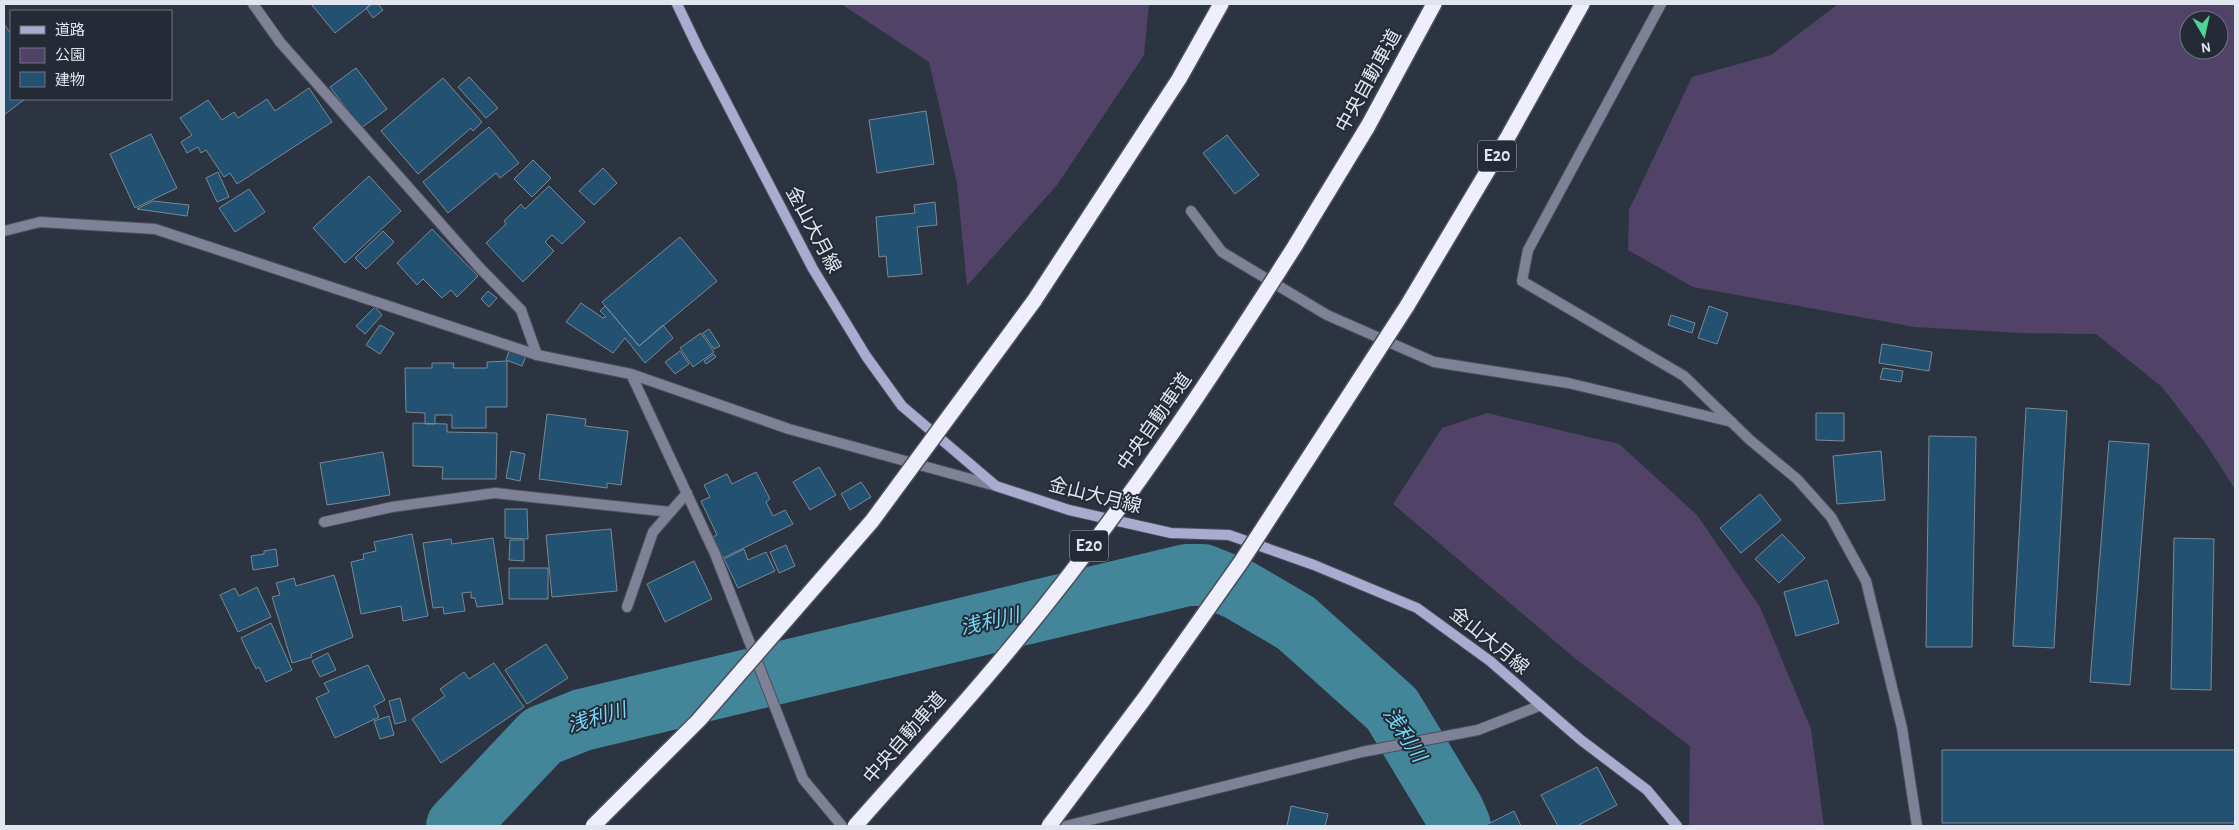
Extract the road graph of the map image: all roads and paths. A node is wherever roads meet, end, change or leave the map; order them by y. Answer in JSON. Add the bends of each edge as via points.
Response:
{"nodes":[{"id":1,"x":253,"y":4,"type":"edge"},
{"id":2,"x":678,"y":4,"type":"edge"},
{"id":3,"x":1221,"y":4,"type":"edge"},
{"id":4,"x":1434,"y":4,"type":"edge"},
{"id":5,"x":1582,"y":4,"type":"edge"},
{"id":6,"x":1661,"y":4,"type":"edge"},
{"id":7,"x":1191,"y":211,"type":"dead end"},
{"id":8,"x":4,"y":231,"type":"edge"},
{"id":9,"x":537,"y":356,"type":"junction"},
{"id":10,"x":631,"y":374,"type":"junction"},
{"id":11,"x":1732,"y":422,"type":"junction"},
{"id":12,"x":996,"y":486,"type":"junction"},
{"id":13,"x":687,"y":493,"type":"junction"},
{"id":14,"x":670,"y":512,"type":"junction"},
{"id":15,"x":324,"y":522,"type":"dead end"},
{"id":16,"x":627,"y":607,"type":"dead end"},
{"id":17,"x":1540,"y":706,"type":"junction"},
{"id":18,"x":593,"y":826,"type":"edge"},
{"id":19,"x":842,"y":826,"type":"edge"},
{"id":20,"x":855,"y":826,"type":"edge"},
{"id":21,"x":1049,"y":826,"type":"edge"},
{"id":22,"x":1066,"y":826,"type":"edge"},
{"id":23,"x":1677,"y":826,"type":"edge"},
{"id":24,"x":1917,"y":826,"type":"edge"}],
"edges":[{"from":1,"to":9,"type":"street","via":[[280,42],[479,267],[522,310]]},
{"from":2,"to":12,"type":"main road","name":"金山大月線","via":[[812,269],[866,356],[902,406]]},
{"from":3,"to":18,"type":"highway","bridge":true,"via":[[1179,79],[1034,300],[872,521],[699,720]]},
{"from":4,"to":20,"type":"highway","name":"中央自動車道","number":"E20","bridge":true,"via":[[1368,126],[1295,246],[1216,369],[1130,493],[1014,644]]},
{"from":5,"to":21,"type":"highway","number":"E20","bridge":true,"via":[[1509,135],[1407,306],[1241,562]]},
{"from":6,"to":11,"type":"street","via":[[1528,250],[1522,281],[1684,376]]},
{"from":7,"to":11,"type":"street","via":[[1222,252],[1327,315],[1434,362],[1568,383]]},
{"from":8,"to":9,"type":"street","via":[[40,222],[155,229]]},
{"from":9,"to":10,"type":"street"},
{"from":10,"to":12,"type":"street","via":[[816,438]]},
{"from":10,"to":13,"type":"street"},
{"from":11,"to":24,"type":"street","via":[[1797,480],[1831,516],[1866,581],[1902,728]]},
{"from":12,"to":17,"type":"main road","name":"金山大月線","via":[[1069,510],[1171,533],[1229,535],[1314,565],[1417,608],[1490,661]]},
{"from":13,"to":14,"type":"street"},
{"from":13,"to":19,"type":"street","via":[[715,554],[803,779]]},
{"from":14,"to":15,"type":"street","via":[[494,493],[392,507]]},
{"from":14,"to":16,"type":"street","via":[[653,532]]},
{"from":17,"to":22,"type":"street","via":[[1478,730],[1362,752]]},
{"from":17,"to":23,"type":"main road","name":"金山大月線","via":[[1647,790]]}]}
